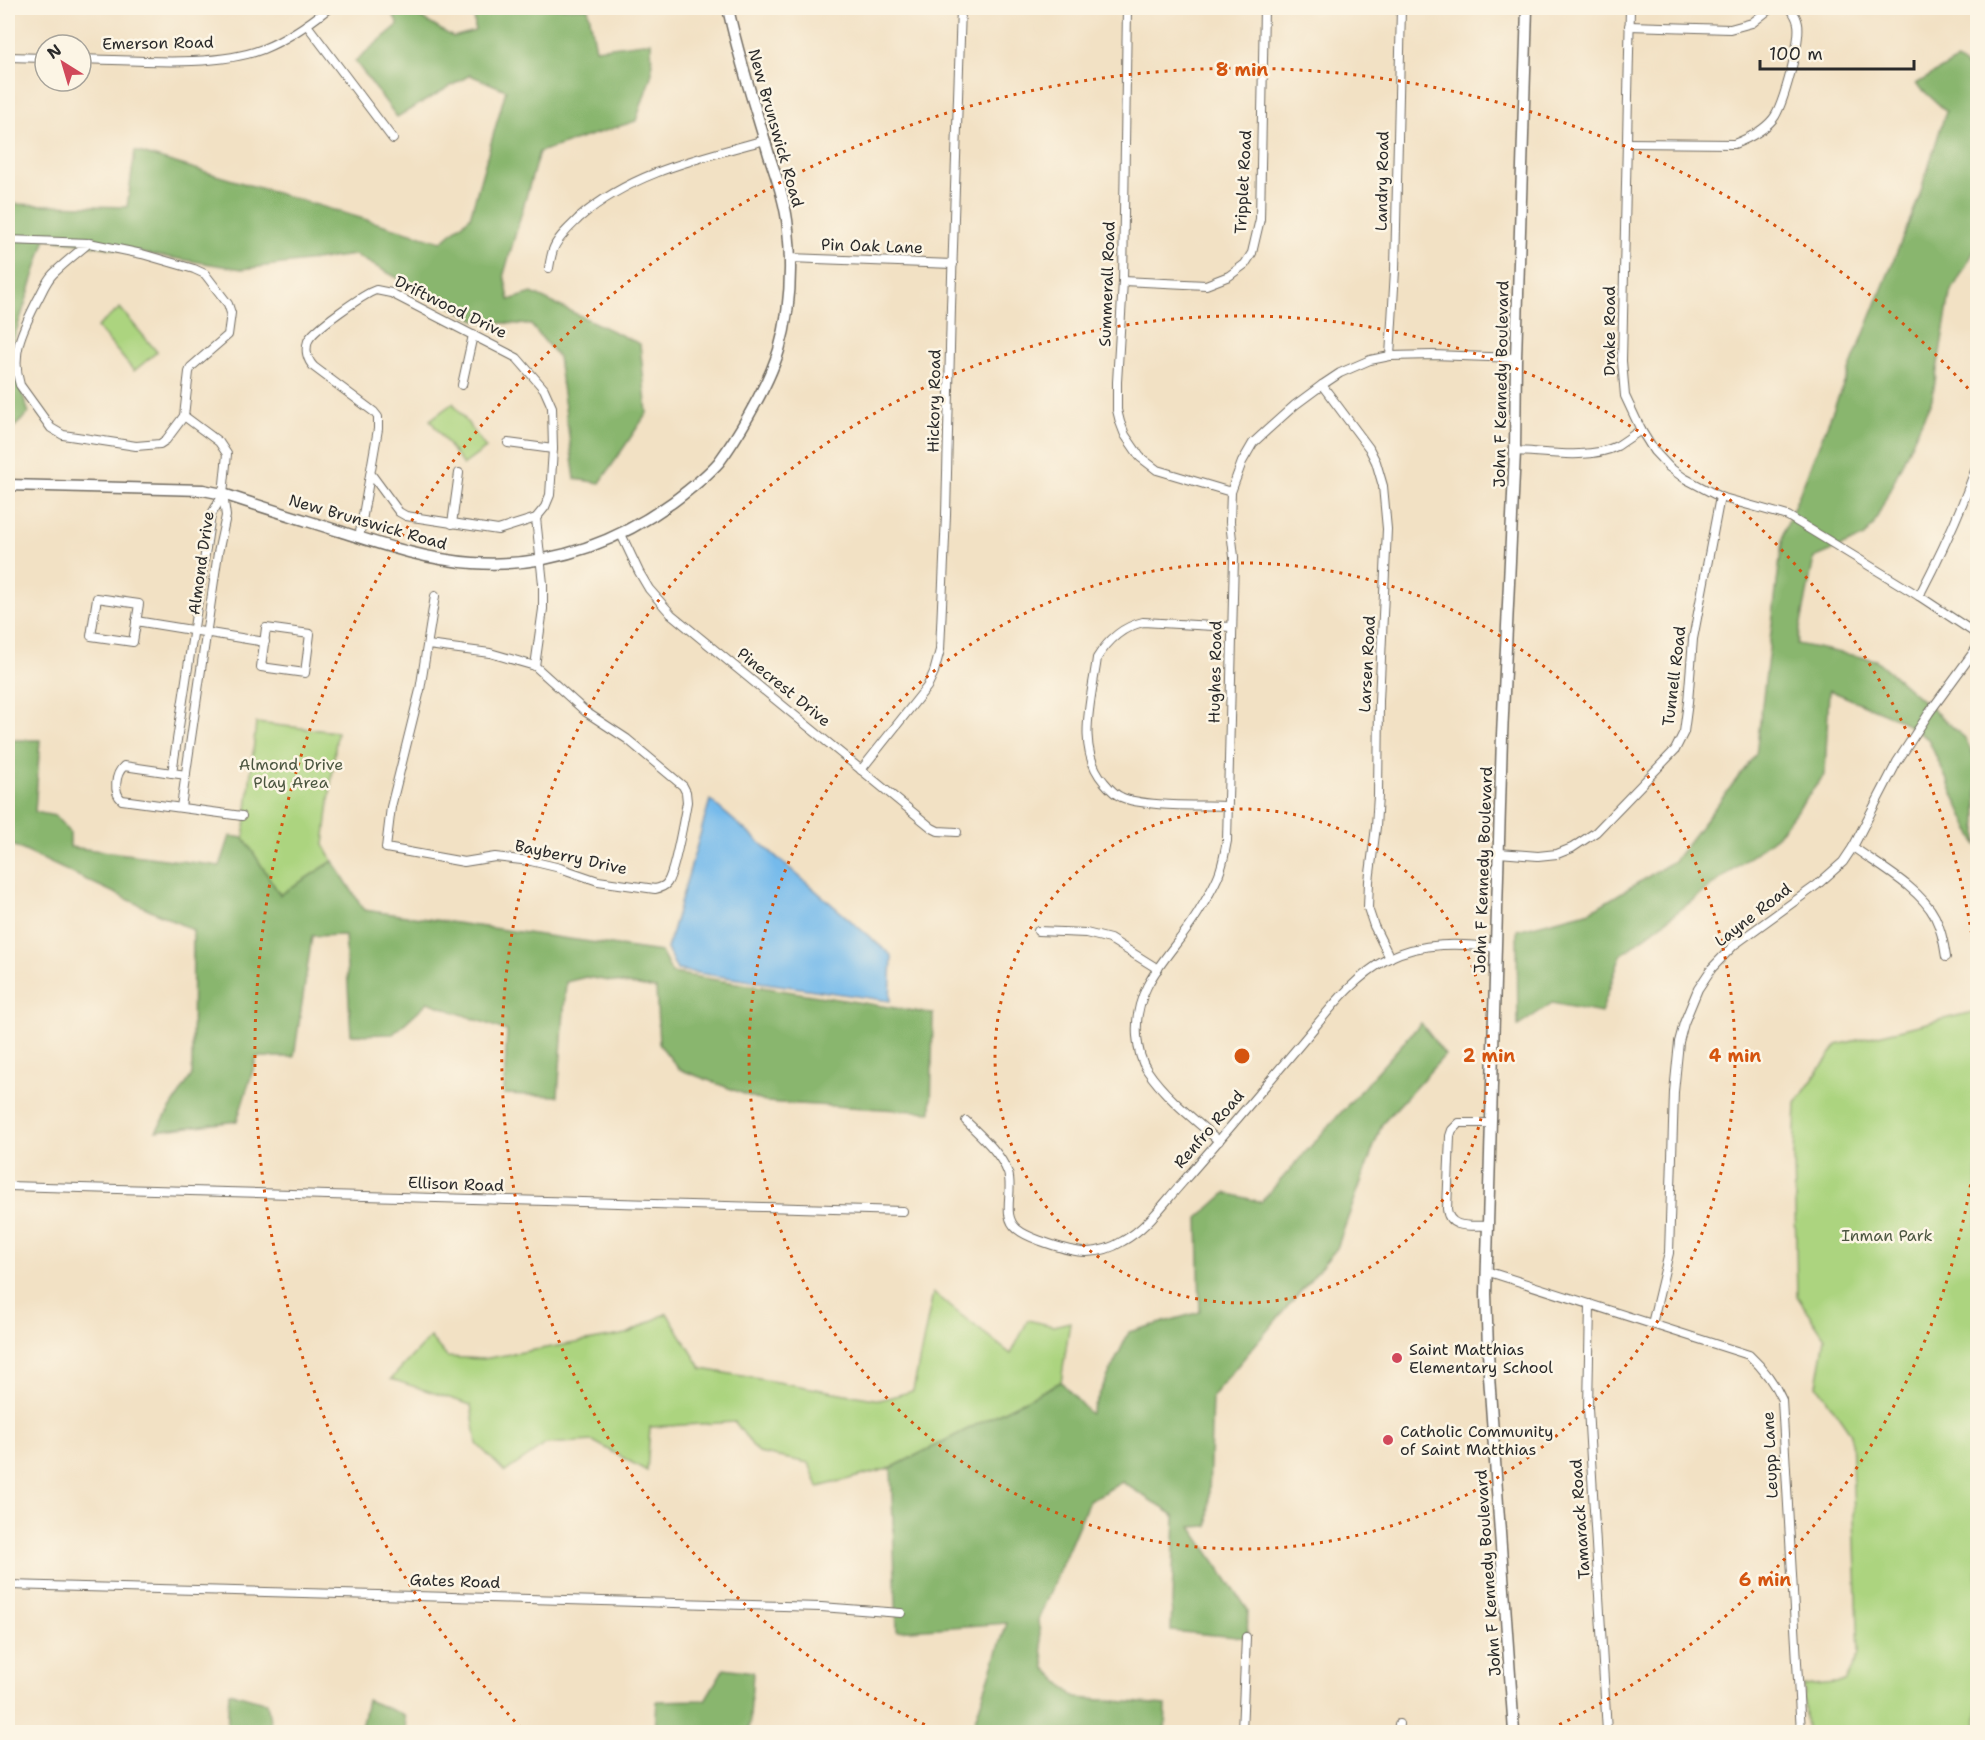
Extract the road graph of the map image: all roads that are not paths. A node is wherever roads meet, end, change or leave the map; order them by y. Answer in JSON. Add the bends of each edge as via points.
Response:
{"nodes":[{"id":1,"x":329,"y":8,"type":"edge"},
{"id":2,"x":728,"y":8,"type":"edge"},
{"id":3,"x":961,"y":8,"type":"edge"},
{"id":4,"x":1127,"y":8,"type":"edge"},
{"id":5,"x":1263,"y":8,"type":"edge"},
{"id":6,"x":1401,"y":8,"type":"edge"},
{"id":7,"x":1527,"y":8,"type":"edge"},
{"id":8,"x":1630,"y":8,"type":"edge"},
{"id":9,"x":1771,"y":8,"type":"edge"},
{"id":10,"x":1790,"y":8,"type":"edge"},
{"id":11,"x":307,"y":25,"type":"junction"},
{"id":12,"x":1629,"y":26,"type":"junction"},
{"id":13,"x":8,"y":57,"type":"edge"},
{"id":14,"x":33,"y":58,"type":"edge"},
{"id":15,"x":93,"y":59,"type":"edge"},
{"id":16,"x":393,"y":139,"type":"dead end"},
{"id":17,"x":765,"y":140,"type":"junction"},
{"id":18,"x":1627,"y":143,"type":"junction"},
{"id":19,"x":8,"y":240,"type":"edge"},
{"id":20,"x":89,"y":243,"type":"junction"},
{"id":21,"x":789,"y":258,"type":"junction"},
{"id":22,"x":953,"y":264,"type":"junction"},
{"id":23,"x":549,"y":268,"type":"dead end"},
{"id":24,"x":1124,"y":281,"type":"junction"},
{"id":25,"x":473,"y":334,"type":"junction"},
{"id":26,"x":1390,"y":356,"type":"junction"},
{"id":27,"x":1516,"y":358,"type":"junction"},
{"id":28,"x":462,"y":385,"type":"dead end"},
{"id":29,"x":1322,"y":385,"type":"junction"},
{"id":30,"x":184,"y":416,"type":"junction"},
{"id":31,"x":1641,"y":430,"type":"junction"},
{"id":32,"x":508,"y":443,"type":"dead end"},
{"id":33,"x":553,"y":449,"type":"junction"},
{"id":34,"x":1515,"y":452,"type":"junction"},
{"id":35,"x":1977,"y":462,"type":"edge"},
{"id":36,"x":459,"y":473,"type":"dead end"},
{"id":37,"x":371,"y":474,"type":"junction"},
{"id":38,"x":8,"y":485,"type":"edge"},
{"id":39,"x":1231,"y":492,"type":"junction"},
{"id":40,"x":223,"y":494,"type":"junction"},
{"id":41,"x":1720,"y":497,"type":"junction"},
{"id":42,"x":536,"y":518,"type":"junction"},
{"id":43,"x":452,"y":524,"type":"junction"},
{"id":44,"x":621,"y":534,"type":"junction"},
{"id":45,"x":359,"y":538,"type":"junction"},
{"id":46,"x":539,"y":560,"type":"junction"},
{"id":47,"x":435,"y":596,"type":"dead end"},
{"id":48,"x":1919,"y":596,"type":"junction"},
{"id":49,"x":136,"y":621,"type":"junction"},
{"id":50,"x":1231,"y":627,"type":"junction"},
{"id":51,"x":194,"y":631,"type":"junction"},
{"id":52,"x":207,"y":633,"type":"junction"},
{"id":53,"x":1977,"y":635,"type":"edge"},
{"id":54,"x":265,"y":642,"type":"junction"},
{"id":55,"x":428,"y":645,"type":"junction"},
{"id":56,"x":1977,"y":646,"type":"edge"},
{"id":57,"x":535,"y":666,"type":"junction"},
{"id":58,"x":861,"y":770,"type":"junction"},
{"id":59,"x":172,"y":772,"type":"junction"},
{"id":60,"x":186,"y":775,"type":"junction"},
{"id":61,"x":1227,"y":806,"type":"junction"},
{"id":62,"x":181,"y":807,"type":"junction"},
{"id":63,"x":242,"y":816,"type":"dead end"},
{"id":64,"x":957,"y":832,"type":"dead end"},
{"id":65,"x":1853,"y":847,"type":"junction"},
{"id":66,"x":1499,"y":853,"type":"junction"},
{"id":67,"x":1038,"y":931,"type":"dead end"},
{"id":68,"x":1496,"y":948,"type":"junction"},
{"id":69,"x":1947,"y":957,"type":"dead end"},
{"id":70,"x":1390,"y":958,"type":"junction"},
{"id":71,"x":1158,"y":969,"type":"junction"},
{"id":72,"x":966,"y":1121,"type":"dead end"},
{"id":73,"x":1491,"y":1123,"type":"junction"},
{"id":74,"x":1219,"y":1141,"type":"junction"},
{"id":75,"x":8,"y":1186,"type":"edge"},
{"id":76,"x":903,"y":1211,"type":"dead end"},
{"id":77,"x":1488,"y":1226,"type":"junction"},
{"id":78,"x":1486,"y":1271,"type":"junction"},
{"id":79,"x":1590,"y":1304,"type":"junction"},
{"id":80,"x":1652,"y":1324,"type":"junction"},
{"id":81,"x":8,"y":1584,"type":"edge"},
{"id":82,"x":901,"y":1612,"type":"dead end"},
{"id":83,"x":1246,"y":1637,"type":"dead end"},
{"id":84,"x":1242,"y":1732,"type":"edge"},
{"id":85,"x":1515,"y":1732,"type":"edge"},
{"id":86,"x":1607,"y":1732,"type":"edge"},
{"id":87,"x":1801,"y":1732,"type":"edge"}],
"edges":[{"from":1,"to":11,"type":"street","name":"Emerson Road"},
{"from":2,"to":17,"type":"street","name":"New Brunswick Road"},
{"from":3,"to":22,"type":"street","name":"Hickory Road"},
{"from":4,"to":24,"type":"street","name":"Summerall Road"},
{"from":5,"to":24,"type":"street","name":"Tripplet Road","via":[[1260,219],[1252,253],[1229,276],[1206,285]]},
{"from":6,"to":26,"type":"street","name":"Landry Road"},
{"from":7,"to":27,"type":"street","name":"John F Kennedy Boulevard"},
{"from":8,"to":12,"type":"street","name":"Drake Road"},
{"from":9,"to":12,"type":"street","via":[[1752,23],[1730,29]]},
{"from":10,"to":18,"type":"street","via":[[1798,24],[1796,51],[1779,108],[1769,123],[1734,144]]},
{"from":11,"to":15,"type":"street","name":"Emerson Road","via":[[262,50],[203,61]]},
{"from":11,"to":16,"type":"street"},
{"from":12,"to":18,"type":"street","name":"Drake Road"},
{"from":13,"to":14,"type":"street"},
{"from":17,"to":21,"type":"street","name":"New Brunswick Road","via":[[788,227]]},
{"from":17,"to":23,"type":"street","via":[[669,167],[617,192],[571,226],[553,249]]},
{"from":18,"to":31,"type":"street","name":"Drake Road","via":[[1622,361],[1625,396]]},
{"from":19,"to":20,"type":"street"},
{"from":20,"to":30,"type":"street","via":[[194,269],[205,274],[225,298],[231,313],[228,335],[191,367]]},
{"from":20,"to":30,"type":"street","via":[[53,274],[20,334],[20,385],[51,428],[63,435],[153,446],[166,440]]},
{"from":21,"to":22,"type":"street","name":"Pin Oak Lane"},
{"from":21,"to":44,"type":"street","name":"New Brunswick Road","via":[[789,291],[779,348],[761,394],[737,436],[694,486],[651,518]]},
{"from":22,"to":58,"type":"street","name":"Hickory Road","via":[[940,650],[927,687]]},
{"from":24,"to":39,"type":"street","name":"Summerall Road","via":[[1117,410],[1125,435],[1140,457],[1157,470]]},
{"from":25,"to":28,"type":"street"},
{"from":25,"to":33,"type":"street","name":"Driftwood Drive","via":[[517,358],[544,389],[552,407]]},
{"from":25,"to":37,"type":"street","name":"Driftwood Drive","via":[[391,293],[376,290],[310,337],[310,363],[378,417]]},
{"from":26,"to":27,"type":"street","name":"Hughes Road"},
{"from":26,"to":29,"type":"street","name":"Hughes Road","via":[[1360,364]]},
{"from":27,"to":34,"type":"street","name":"John F Kennedy Boulevard"},
{"from":29,"to":39,"type":"street","name":"Hughes Road","via":[[1253,443]]},
{"from":29,"to":70,"type":"street","name":"Larsen Road","via":[[1369,448],[1383,486],[1387,529],[1378,795],[1368,908]]},
{"from":30,"to":40,"type":"street","via":[[219,442],[227,454]]},
{"from":31,"to":34,"type":"street","via":[[1602,451]]},
{"from":31,"to":41,"type":"street","name":"Drake Road","via":[[1669,467]]},
{"from":32,"to":33,"type":"street"},
{"from":33,"to":42,"type":"street","name":"Driftwood Drive","via":[[548,501]]},
{"from":34,"to":66,"type":"street","name":"John F Kennedy Boulevard"},
{"from":35,"to":48,"type":"street","via":[[1964,502]]},
{"from":36,"to":43,"type":"street"},
{"from":37,"to":43,"type":"street","via":[[402,515]]},
{"from":37,"to":45,"type":"street","name":"Driftwood Drive"},
{"from":38,"to":40,"type":"street","name":"New Brunswick Road","via":[[203,490]]},
{"from":39,"to":50,"type":"street","name":"Hughes Road"},
{"from":40,"to":45,"type":"street","name":"New Brunswick Road"},
{"from":40,"to":51,"type":"street","name":"Almond Drive","via":[[211,515]]},
{"from":40,"to":52,"type":"street","name":"Almond Drive","via":[[225,516]]},
{"from":41,"to":48,"type":"street","name":"Drake Road","via":[[1788,516]]},
{"from":41,"to":66,"type":"street","name":"Tunnell Road","via":[[1693,639],[1684,732],[1675,750],[1596,831],[1572,848],[1538,856]]},
{"from":42,"to":43,"type":"street","via":[[498,530]]},
{"from":42,"to":46,"type":"street"},
{"from":44,"to":46,"type":"street","name":"New Brunswick Road","via":[[577,552]]},
{"from":44,"to":58,"type":"street","name":"Pinecrest Drive","via":[[649,589],[671,614]]},
{"from":45,"to":46,"type":"street","name":"New Brunswick Road","via":[[451,561]]},
{"from":46,"to":57,"type":"street","via":[[543,609]]},
{"from":47,"to":55,"type":"street"},
{"from":48,"to":53,"type":"street","name":"Drake Road"},
{"from":49,"to":49,"type":"street","via":[[139,604],[97,598],[91,636],[133,642]]},
{"from":49,"to":51,"type":"street","name":"Almond Drive"},
{"from":50,"to":61,"type":"street","name":"Hughes Road"},
{"from":50,"to":61,"type":"street","via":[[1143,622],[1117,633],[1097,658],[1088,742],[1092,765],[1121,797]]},
{"from":51,"to":52,"type":"street","name":"Almond Drive"},
{"from":51,"to":59,"type":"street","name":"Almond Drive"},
{"from":52,"to":54,"type":"street","name":"Almond Drive"},
{"from":52,"to":60,"type":"street","name":"Almond Drive"},
{"from":54,"to":54,"type":"street","via":[[261,667],[305,673],[310,634],[266,628]]},
{"from":55,"to":57,"type":"street","name":"Bayberry Drive","via":[[490,653]]},
{"from":55,"to":57,"type":"street","name":"Bayberry Drive","via":[[391,807],[386,848],[464,862],[495,857],[531,861],[598,881],[661,888],[672,870],[687,802],[683,786],[627,739],[586,712]]},
{"from":56,"to":65,"type":"street","name":"Layne Road","via":[[1898,762]]},
{"from":58,"to":64,"type":"street","name":"Pinecrest Drive","via":[[932,828]]},
{"from":59,"to":60,"type":"street"},
{"from":59,"to":62,"type":"street","via":[[124,766],[119,772],[117,796],[122,800]]},
{"from":60,"to":62,"type":"street","name":"Almond Drive"},
{"from":61,"to":71,"type":"street","name":"Hughes Road","via":[[1227,841],[1221,868],[1197,914]]},
{"from":62,"to":63,"type":"street"},
{"from":65,"to":69,"type":"street","via":[[1926,903],[1935,916]]},
{"from":65,"to":80,"type":"street","name":"Layne Road","via":[[1843,862],[1817,885],[1734,945],[1698,989],[1679,1042],[1669,1253]]},
{"from":66,"to":68,"type":"street","name":"John F Kennedy Boulevard"},
{"from":67,"to":71,"type":"street","via":[[1086,933],[1110,939]]},
{"from":68,"to":70,"type":"street","name":"Renfro Road","via":[[1432,945]]},
{"from":68,"to":73,"type":"street","name":"John F Kennedy Boulevard"},
{"from":70,"to":74,"type":"street","name":"Renfro Road","via":[[1369,970],[1343,995]]},
{"from":71,"to":74,"type":"street","name":"Hughes Road","via":[[1144,990],[1137,1011],[1138,1051],[1147,1070]]},
{"from":72,"to":74,"type":"street","name":"Renfro Road","via":[[990,1145],[1008,1173],[1011,1223],[1021,1232],[1059,1248],[1080,1252],[1100,1251],[1123,1242],[1142,1228]]},
{"from":73,"to":77,"type":"street","name":"John F Kennedy Boulevard"},
{"from":73,"to":77,"type":"street","via":[[1459,1123],[1452,1130],[1447,1209],[1455,1224]]},
{"from":75,"to":76,"type":"street","name":"Ellison Road"},
{"from":77,"to":78,"type":"street","name":"John F Kennedy Boulevard"},
{"from":78,"to":79,"type":"street","name":"Leupp Lane"},
{"from":78,"to":85,"type":"street","name":"John F Kennedy Boulevard","via":[[1489,1376]]},
{"from":79,"to":80,"type":"street","name":"Leupp Lane"},
{"from":79,"to":86,"type":"street","name":"Tamarack Road","via":[[1588,1408]]},
{"from":80,"to":87,"type":"street","name":"Leupp Lane","via":[[1749,1355],[1761,1366],[1782,1400]]},
{"from":81,"to":82,"type":"street","name":"Gates Road"},
{"from":83,"to":84,"type":"street"}]}
